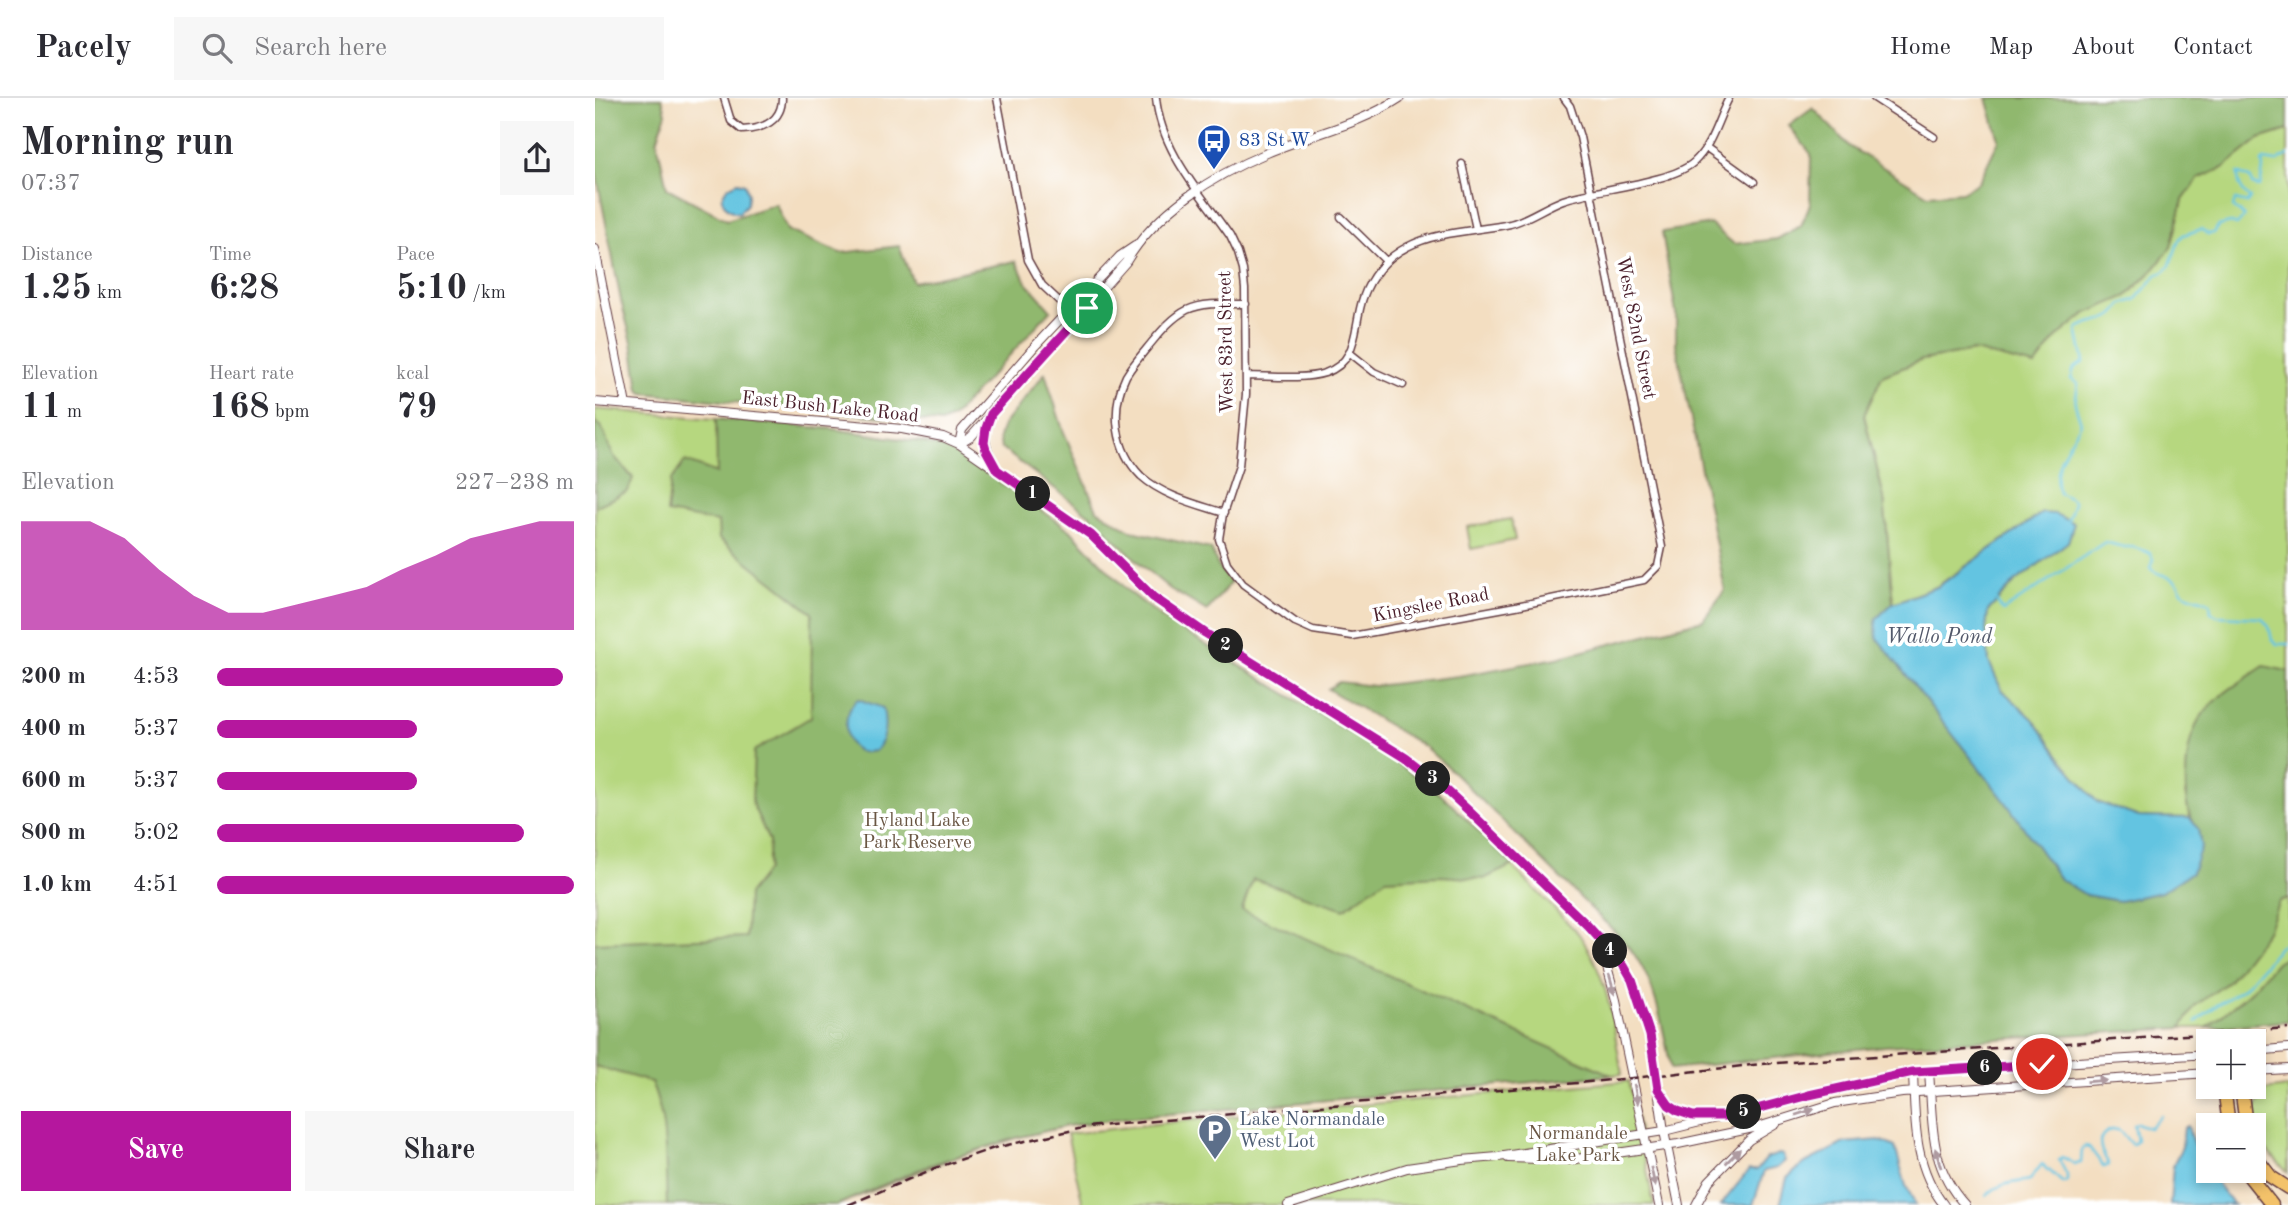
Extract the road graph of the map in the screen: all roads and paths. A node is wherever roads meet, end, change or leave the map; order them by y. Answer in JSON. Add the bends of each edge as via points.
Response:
{"nodes":[{"id":1,"x":724,"y":98,"type":"edge"},
{"id":2,"x":782,"y":98,"type":"edge"},
{"id":3,"x":997,"y":98,"type":"edge"},
{"id":4,"x":1156,"y":98,"type":"edge"},
{"id":5,"x":1400,"y":98,"type":"edge"},
{"id":6,"x":1564,"y":98,"type":"edge"},
{"id":7,"x":1729,"y":98,"type":"edge"},
{"id":8,"x":1874,"y":98,"type":"edge"},
{"id":9,"x":1934,"y":137,"type":"dead end"},
{"id":10,"x":1707,"y":148,"type":"junction"},
{"id":11,"x":1462,"y":164,"type":"dead end"},
{"id":12,"x":1754,"y":182,"type":"dead end"},
{"id":13,"x":1199,"y":191,"type":"junction"},
{"id":14,"x":1592,"y":193,"type":"junction"},
{"id":15,"x":1341,"y":217,"type":"dead end"},
{"id":16,"x":1476,"y":229,"type":"junction"},
{"id":17,"x":1137,"y":244,"type":"junction"},
{"id":18,"x":595,"y":249,"type":"edge"},
{"id":19,"x":1386,"y":261,"type":"junction"},
{"id":20,"x":1246,"y":304,"type":"junction"},
{"id":21,"x":1068,"y":310,"type":"junction"},
{"id":22,"x":1077,"y":318,"type":"junction"},
{"id":23,"x":1350,"y":353,"type":"junction"},
{"id":24,"x":1246,"y":376,"type":"junction"},
{"id":25,"x":1403,"y":385,"type":"dead end"},
{"id":26,"x":595,"y":402,"type":"edge"},
{"id":27,"x":626,"y":405,"type":"junction"},
{"id":28,"x":991,"y":414,"type":"junction"},
{"id":29,"x":959,"y":444,"type":"junction"},
{"id":30,"x":997,"y":470,"type":"junction"},
{"id":31,"x":1224,"y":513,"type":"junction"},
{"id":32,"x":1227,"y":563,"type":"joint"},
{"id":33,"x":1658,"y":566,"type":"joint"},
{"id":34,"x":1601,"y":942,"type":"junction"},
{"id":35,"x":2288,"y":1048,"type":"edge"},
{"id":36,"x":2266,"y":1050,"type":"edge"},
{"id":37,"x":2196,"y":1055,"type":"edge"},
{"id":38,"x":2288,"y":1069,"type":"edge"},
{"id":39,"x":2266,"y":1070,"type":"edge"},
{"id":40,"x":1929,"y":1071,"type":"junction"},
{"id":41,"x":1913,"y":1072,"type":"junction"},
{"id":42,"x":2196,"y":1074,"type":"edge"},
{"id":43,"x":1658,"y":1089,"type":"junction"},
{"id":44,"x":1931,"y":1091,"type":"junction"},
{"id":45,"x":1914,"y":1092,"type":"junction"},
{"id":46,"x":1730,"y":1116,"type":"junction"},
{"id":47,"x":1783,"y":1119,"type":"junction"},
{"id":48,"x":1664,"y":1131,"type":"junction"},
{"id":49,"x":1644,"y":1135,"type":"junction"},
{"id":50,"x":1667,"y":1146,"type":"junction"},
{"id":51,"x":1647,"y":1149,"type":"junction"},
{"id":52,"x":1499,"y":1157,"type":"junction"},
{"id":53,"x":2266,"y":1171,"type":"edge"},
{"id":54,"x":2255,"y":1183,"type":"edge"},
{"id":55,"x":2288,"y":1188,"type":"edge"},
{"id":56,"x":2269,"y":1201,"type":"edge"},
{"id":57,"x":1288,"y":1205,"type":"edge"},
{"id":58,"x":1659,"y":1205,"type":"edge"},
{"id":59,"x":1679,"y":1205,"type":"edge"},
{"id":60,"x":1696,"y":1205,"type":"edge"},
{"id":61,"x":1944,"y":1205,"type":"edge"},
{"id":62,"x":1965,"y":1205,"type":"edge"},
{"id":63,"x":2282,"y":1205,"type":"edge"}],
"edges":[{"from":1,"to":2,"type":"street","via":[[731,121],[742,130],[774,120]]},
{"from":3,"to":21,"type":"street","via":[[1028,260],[1042,285]]},
{"from":4,"to":13,"type":"street","name":"West 83rd Street","via":[[1166,141]]},
{"from":5,"to":13,"type":"street","via":[[1360,121],[1266,153]]},
{"from":6,"to":14,"type":"street","name":"West 82nd Street","via":[[1580,137]]},
{"from":7,"to":10,"type":"street"},
{"from":8,"to":9,"type":"street"},
{"from":10,"to":12,"type":"street"},
{"from":10,"to":14,"type":"street","via":[[1677,172]]},
{"from":11,"to":16,"type":"street"},
{"from":13,"to":17,"type":"street"},
{"from":13,"to":20,"type":"street","name":"West 83rd Street","via":[[1238,253]]},
{"from":14,"to":16,"type":"street","via":[[1560,201],[1524,220]]},
{"from":14,"to":33,"type":"street","name":"West 82nd Street","via":[[1661,547]]},
{"from":15,"to":19,"type":"street"},
{"from":16,"to":19,"type":"street","via":[[1421,240]]},
{"from":17,"to":21,"type":"street"},
{"from":17,"to":22,"type":"street"},
{"from":18,"to":27,"type":"street"},
{"from":19,"to":23,"type":"street","via":[[1362,301]]},
{"from":20,"to":24,"type":"street","name":"West 83rd Street"},
{"from":20,"to":31,"type":"street","via":[[1201,306],[1175,317],[1126,375],[1117,409],[1121,444],[1140,474],[1169,494]]},
{"from":21,"to":22,"type":"street"},
{"from":21,"to":29,"type":"street","via":[[962,430]]},
{"from":22,"to":28,"type":"street"},
{"from":23,"to":24,"type":"street","via":[[1336,368],[1311,376]]},
{"from":23,"to":25,"type":"street","via":[[1374,372]]},
{"from":24,"to":31,"type":"street","name":"West 83rd Street","via":[[1239,466]]},
{"from":26,"to":27,"type":"street","name":"East Bush Lake Road"},
{"from":27,"to":29,"type":"street","name":"East Bush Lake Road","via":[[902,429]]},
{"from":28,"to":29,"type":"street"},
{"from":28,"to":30,"type":"street","via":[[984,443]]},
{"from":29,"to":30,"type":"street","name":"East Bush Lake Road"},
{"from":30,"to":34,"type":"street","name":"East Bush Lake Road","via":[[1091,535],[1153,597],[1441,785]]},
{"from":31,"to":32,"type":"street","name":"West 83rd Street","via":[[1219,539]]},
{"from":32,"to":33,"type":"street","name":"Kingslee Road","via":[[1243,584],[1295,622],[1352,636],[1644,580]]},
{"from":34,"to":43,"type":"street","name":"East Bush Lake Road","via":[[1624,966],[1638,995]]},
{"from":34,"to":49,"type":"street","name":"East Bush Lake Road","one_way":true},
{"from":35,"to":36,"type":"street"},
{"from":37,"to":40,"type":"street"},
{"from":38,"to":39,"type":"street"},
{"from":40,"to":41,"type":"street"},
{"from":40,"to":44,"type":"street"},
{"from":41,"to":45,"type":"street"},
{"from":41,"to":46,"type":"street"},
{"from":44,"to":42,"type":"street","one_way":true},
{"from":43,"to":46,"type":"street","via":[[1669,1105],[1685,1114]]},
{"from":43,"to":48,"type":"street","name":"East Bush Lake Road"},
{"from":44,"to":45,"type":"street"},
{"from":62,"to":44,"type":"street","one_way":true,"via":[[1940,1166]]},
{"from":47,"to":45,"type":"street","one_way":true,"via":[[1835,1103]]},
{"from":45,"to":61,"type":"street","via":[[1919,1153],[1931,1188]]},
{"from":46,"to":48,"type":"street"},
{"from":47,"to":50,"type":"street"},
{"from":60,"to":47,"type":"street","one_way":true,"via":[[1709,1181],[1749,1140]]},
{"from":48,"to":49,"type":"street"},
{"from":48,"to":50,"type":"street","name":"East Bush Lake Road"},
{"from":49,"to":51,"type":"street","name":"East Bush Lake Road"},
{"from":49,"to":52,"type":"street"},
{"from":50,"to":51,"type":"street"},
{"from":50,"to":59,"type":"street","name":"East Bush Lake Road"},
{"from":51,"to":52,"type":"street","via":[[1569,1160]]},
{"from":51,"to":58,"type":"street","name":"East Bush Lake Road","one_way":true},
{"from":52,"to":57,"type":"street","via":[[1407,1168]]},
{"from":53,"to":55,"type":"highway"},
{"from":54,"to":56,"type":"highway"},
{"from":56,"to":63,"type":"highway"}]}
